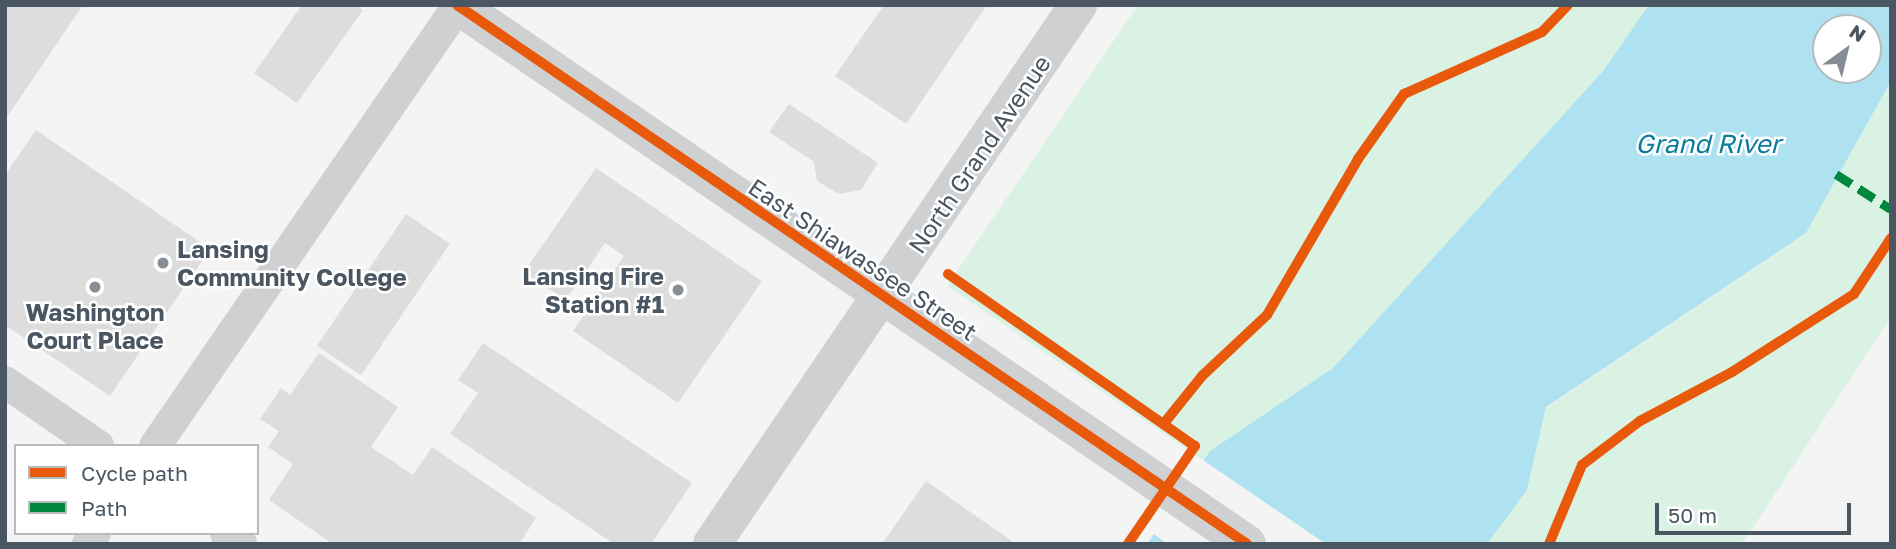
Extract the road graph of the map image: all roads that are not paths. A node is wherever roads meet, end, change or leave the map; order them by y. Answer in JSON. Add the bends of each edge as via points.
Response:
{"nodes":[{"id":1,"x":1078,"y":5,"type":"edge"},
{"id":2,"x":458,"y":6,"type":"edge"},
{"id":3,"x":881,"y":298,"type":"junction"},
{"id":4,"x":5,"y":382,"type":"edge"},
{"id":5,"x":96,"y":444,"type":"edge"},
{"id":6,"x":156,"y":444,"type":"edge"},
{"id":7,"x":712,"y":544,"type":"edge"},
{"id":8,"x":1247,"y":544,"type":"edge"}],
"edges":[{"from":1,"to":3,"type":"street","name":"North Grand Avenue"},
{"from":2,"to":3,"type":"street","name":"East Shiawassee Street"},
{"from":2,"to":6,"type":"street"},
{"from":3,"to":7,"type":"street","name":"North Grand Avenue"},
{"from":3,"to":8,"type":"street","name":"East Shiawassee Street"},
{"from":4,"to":5,"type":"street"}]}
